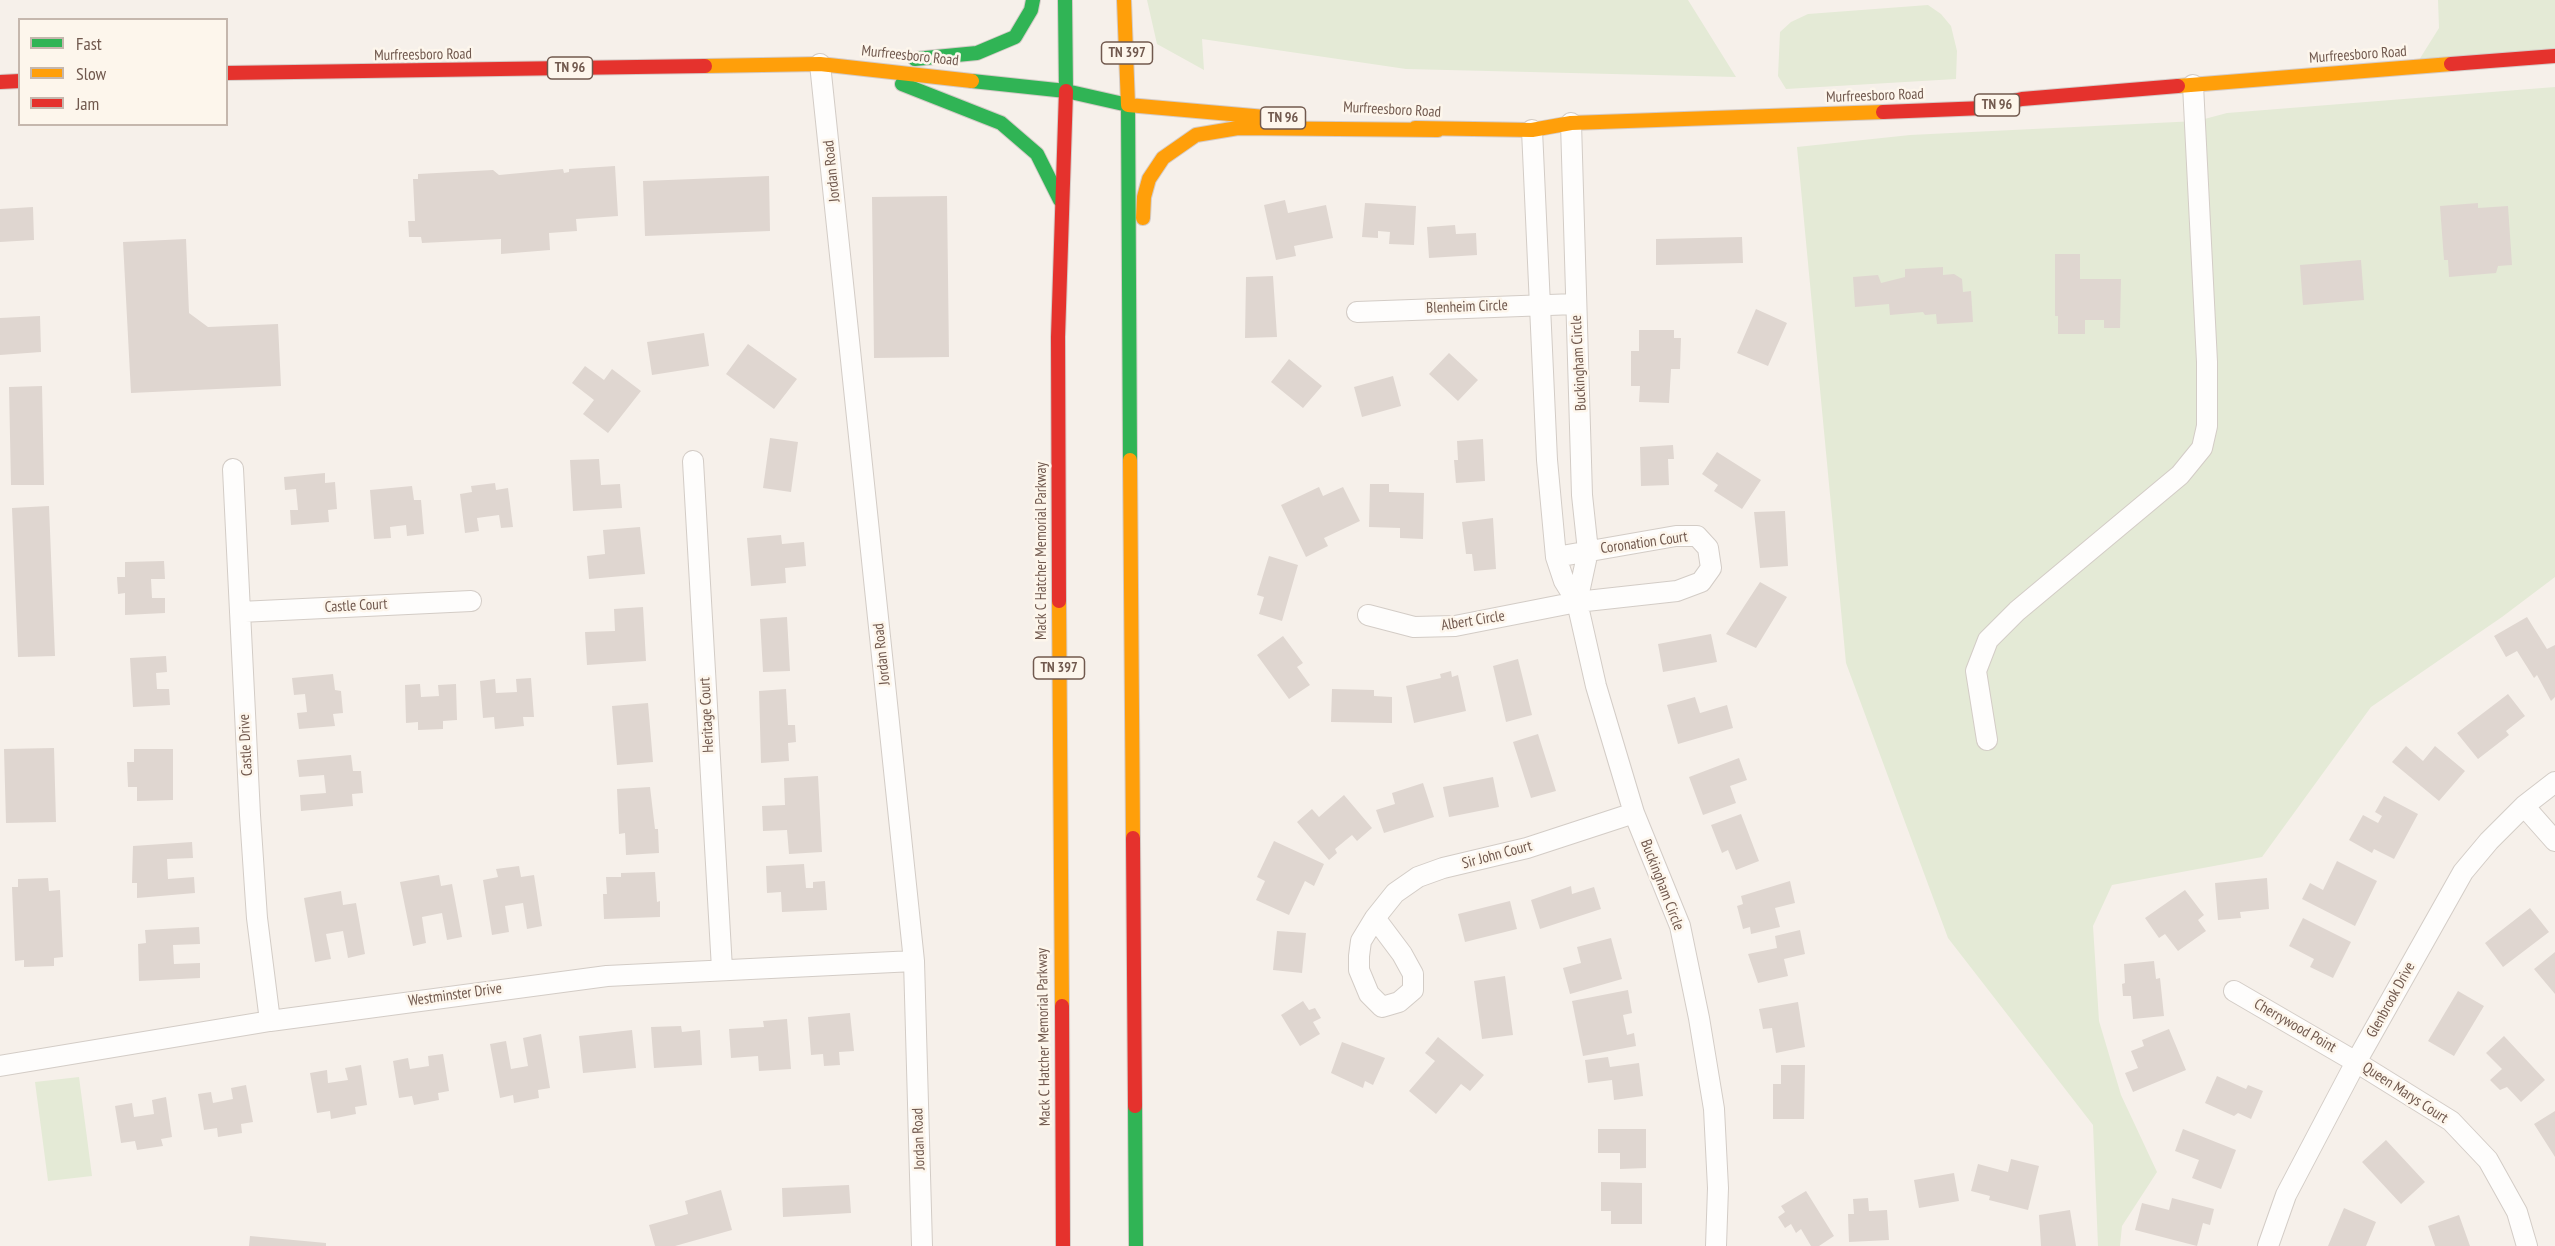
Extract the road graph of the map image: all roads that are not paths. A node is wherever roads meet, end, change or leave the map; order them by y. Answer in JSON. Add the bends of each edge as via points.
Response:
{"nodes":[{"id":1,"x":1033,"y":0,"type":"edge"},
{"id":2,"x":1065,"y":0,"type":"edge"},
{"id":3,"x":1124,"y":0,"type":"edge"},
{"id":4,"x":2555,"y":56,"type":"edge"},
{"id":5,"x":820,"y":64,"type":"junction"},
{"id":6,"x":858,"y":67,"type":"junction"},
{"id":7,"x":228,"y":73,"type":"edge"},
{"id":8,"x":18,"y":81,"type":"edge"},
{"id":9,"x":0,"y":82,"type":"edge"},
{"id":10,"x":2193,"y":85,"type":"junction"},
{"id":11,"x":1066,"y":91,"type":"junction"},
{"id":12,"x":1128,"y":105,"type":"junction"},
{"id":13,"x":1571,"y":123,"type":"junction"},
{"id":14,"x":1438,"y":130,"type":"junction"},
{"id":15,"x":1532,"y":130,"type":"junction"},
{"id":16,"x":1061,"y":202,"type":"junction"},
{"id":17,"x":1541,"y":304,"type":"junction"},
{"id":18,"x":1576,"y":304,"type":"junction"},
{"id":19,"x":1357,"y":312,"type":"dead end"},
{"id":20,"x":693,"y":461,"type":"dead end"},
{"id":21,"x":233,"y":469,"type":"dead end"},
{"id":22,"x":1131,"y":472,"type":"junction"},
{"id":23,"x":1588,"y":551,"type":"junction"},
{"id":24,"x":1556,"y":557,"type":"junction"},
{"id":25,"x":471,"y":601,"type":"dead end"},
{"id":26,"x":1578,"y":602,"type":"junction"},
{"id":27,"x":240,"y":612,"type":"junction"},
{"id":28,"x":1368,"y":615,"type":"dead end"},
{"id":29,"x":1987,"y":740,"type":"dead end"},
{"id":30,"x":2555,"y":782,"type":"edge"},
{"id":31,"x":2524,"y":806,"type":"junction"},
{"id":32,"x":1634,"y":813,"type":"junction"},
{"id":33,"x":2555,"y":841,"type":"edge"},
{"id":34,"x":1375,"y":918,"type":"dead end"},
{"id":35,"x":914,"y":961,"type":"junction"},
{"id":36,"x":722,"y":969,"type":"junction"},
{"id":37,"x":2234,"y":991,"type":"dead end"},
{"id":38,"x":270,"y":1021,"type":"junction"},
{"id":39,"x":2356,"y":1062,"type":"junction"},
{"id":40,"x":0,"y":1066,"type":"edge"},
{"id":41,"x":922,"y":1246,"type":"edge"},
{"id":42,"x":1063,"y":1246,"type":"edge"},
{"id":43,"x":1136,"y":1246,"type":"edge"},
{"id":44,"x":1716,"y":1246,"type":"edge"},
{"id":45,"x":2268,"y":1246,"type":"edge"},
{"id":46,"x":2527,"y":1246,"type":"edge"}],
"edges":[{"from":1,"to":5,"type":"main road","via":[[1015,37],[978,54]]},
{"from":2,"to":11,"type":"main road","name":"Mack C Hatcher Memorial Parkway","number":"TN 397"},
{"from":3,"to":12,"type":"main road","number":"TN 397"},
{"from":4,"to":10,"type":"main road","name":"Murfreesboro Road","number":"TN 96"},
{"from":5,"to":6,"type":"main road","name":"Murfreesboro Road","number":"TN 96"},
{"from":5,"to":7,"type":"main road","name":"Murfreesboro Road","number":"TN 96"},
{"from":5,"to":35,"type":"street","name":"Jordan Road"},
{"from":6,"to":11,"type":"main road","name":"Murfreesboro Road","number":"TN 96"},
{"from":6,"to":16,"type":"main road","via":[[1001,123],[1037,154]]},
{"from":8,"to":9,"type":"main road"},
{"from":10,"to":13,"type":"main road","name":"Murfreesboro Road","number":"TN 96","via":[[2022,99],[1984,108]]},
{"from":10,"to":29,"type":"street","via":[[2207,362],[2207,426],[2202,448],[2180,475],[2017,611],[1988,640],[1976,671]]},
{"from":11,"to":12,"type":"main road","name":"Murfreesboro Road","number":"TN 96"},
{"from":11,"to":16,"type":"main road","name":"Mack C Hatcher Memorial Parkway","number":"TN 397"},
{"from":12,"to":14,"type":"main road","name":"Murfreesboro Road","number":"TN 96"},
{"from":12,"to":22,"type":"main road","number":"TN 397"},
{"from":13,"to":15,"type":"main road","name":"Murfreesboro Road","number":"TN 96"},
{"from":13,"to":18,"type":"street","name":"Buckingham Circle"},
{"from":14,"to":15,"type":"main road","name":"Murfreesboro Road","number":"TN 96"},
{"from":14,"to":22,"type":"main road","via":[[1238,128],[1196,135],[1163,158],[1149,179],[1144,197],[1144,437]]},
{"from":15,"to":17,"type":"street","name":"Buckingham Circle"},
{"from":16,"to":42,"type":"main road","name":"Mack C Hatcher Memorial Parkway","number":"TN 397","via":[[1058,361]]},
{"from":17,"to":18,"type":"street","name":"Blenheim Circle"},
{"from":17,"to":19,"type":"street","name":"Blenheim Circle"},
{"from":17,"to":24,"type":"street","name":"Buckingham Circle"},
{"from":18,"to":23,"type":"street","name":"Buckingham Circle","via":[[1582,495]]},
{"from":20,"to":36,"type":"street","name":"Heritage Court"},
{"from":21,"to":27,"type":"street","name":"Castle Drive"},
{"from":22,"to":43,"type":"main road","number":"TN 397"},
{"from":23,"to":24,"type":"street","name":"Coronation Court"},
{"from":23,"to":26,"type":"street","name":"Buckingham Circle"},
{"from":23,"to":26,"type":"street","name":"Coronation Court","via":[[1697,536],[1708,548],[1711,568],[1701,582],[1677,591]]},
{"from":24,"to":26,"type":"street","name":"Buckingham Circle","via":[[1564,581]]},
{"from":25,"to":27,"type":"street","name":"Castle Court"},
{"from":26,"to":28,"type":"street","name":"Albert Circle","via":[[1455,626],[1414,627]]},
{"from":26,"to":32,"type":"street","name":"Buckingham Circle","via":[[1596,686]]},
{"from":27,"to":38,"type":"street","name":"Castle Drive","via":[[257,918]]},
{"from":30,"to":31,"type":"street","name":"Glenbrook Drive"},
{"from":31,"to":33,"type":"street"},
{"from":31,"to":39,"type":"street","name":"Glenbrook Drive","via":[[2463,872]]},
{"from":32,"to":34,"type":"street","name":"Sir John Court","via":[[1527,848],[1418,877],[1395,892]]},
{"from":32,"to":44,"type":"street","name":"Buckingham Circle","via":[[1680,926],[1700,1018],[1714,1109]]},
{"from":35,"to":36,"type":"street","name":"Westminster Drive"},
{"from":35,"to":41,"type":"street","name":"Jordan Road"},
{"from":36,"to":38,"type":"street","name":"Westminster Drive","via":[[607,976]]},
{"from":37,"to":39,"type":"street","name":"Cherrywood Point"},
{"from":38,"to":40,"type":"street","name":"Westminster Drive"},
{"from":39,"to":45,"type":"street","name":"Glenbrook Drive","via":[[2286,1195]]},
{"from":39,"to":46,"type":"street","name":"Queen Marys Court","via":[[2451,1122],[2488,1160],[2517,1212]]}]}
